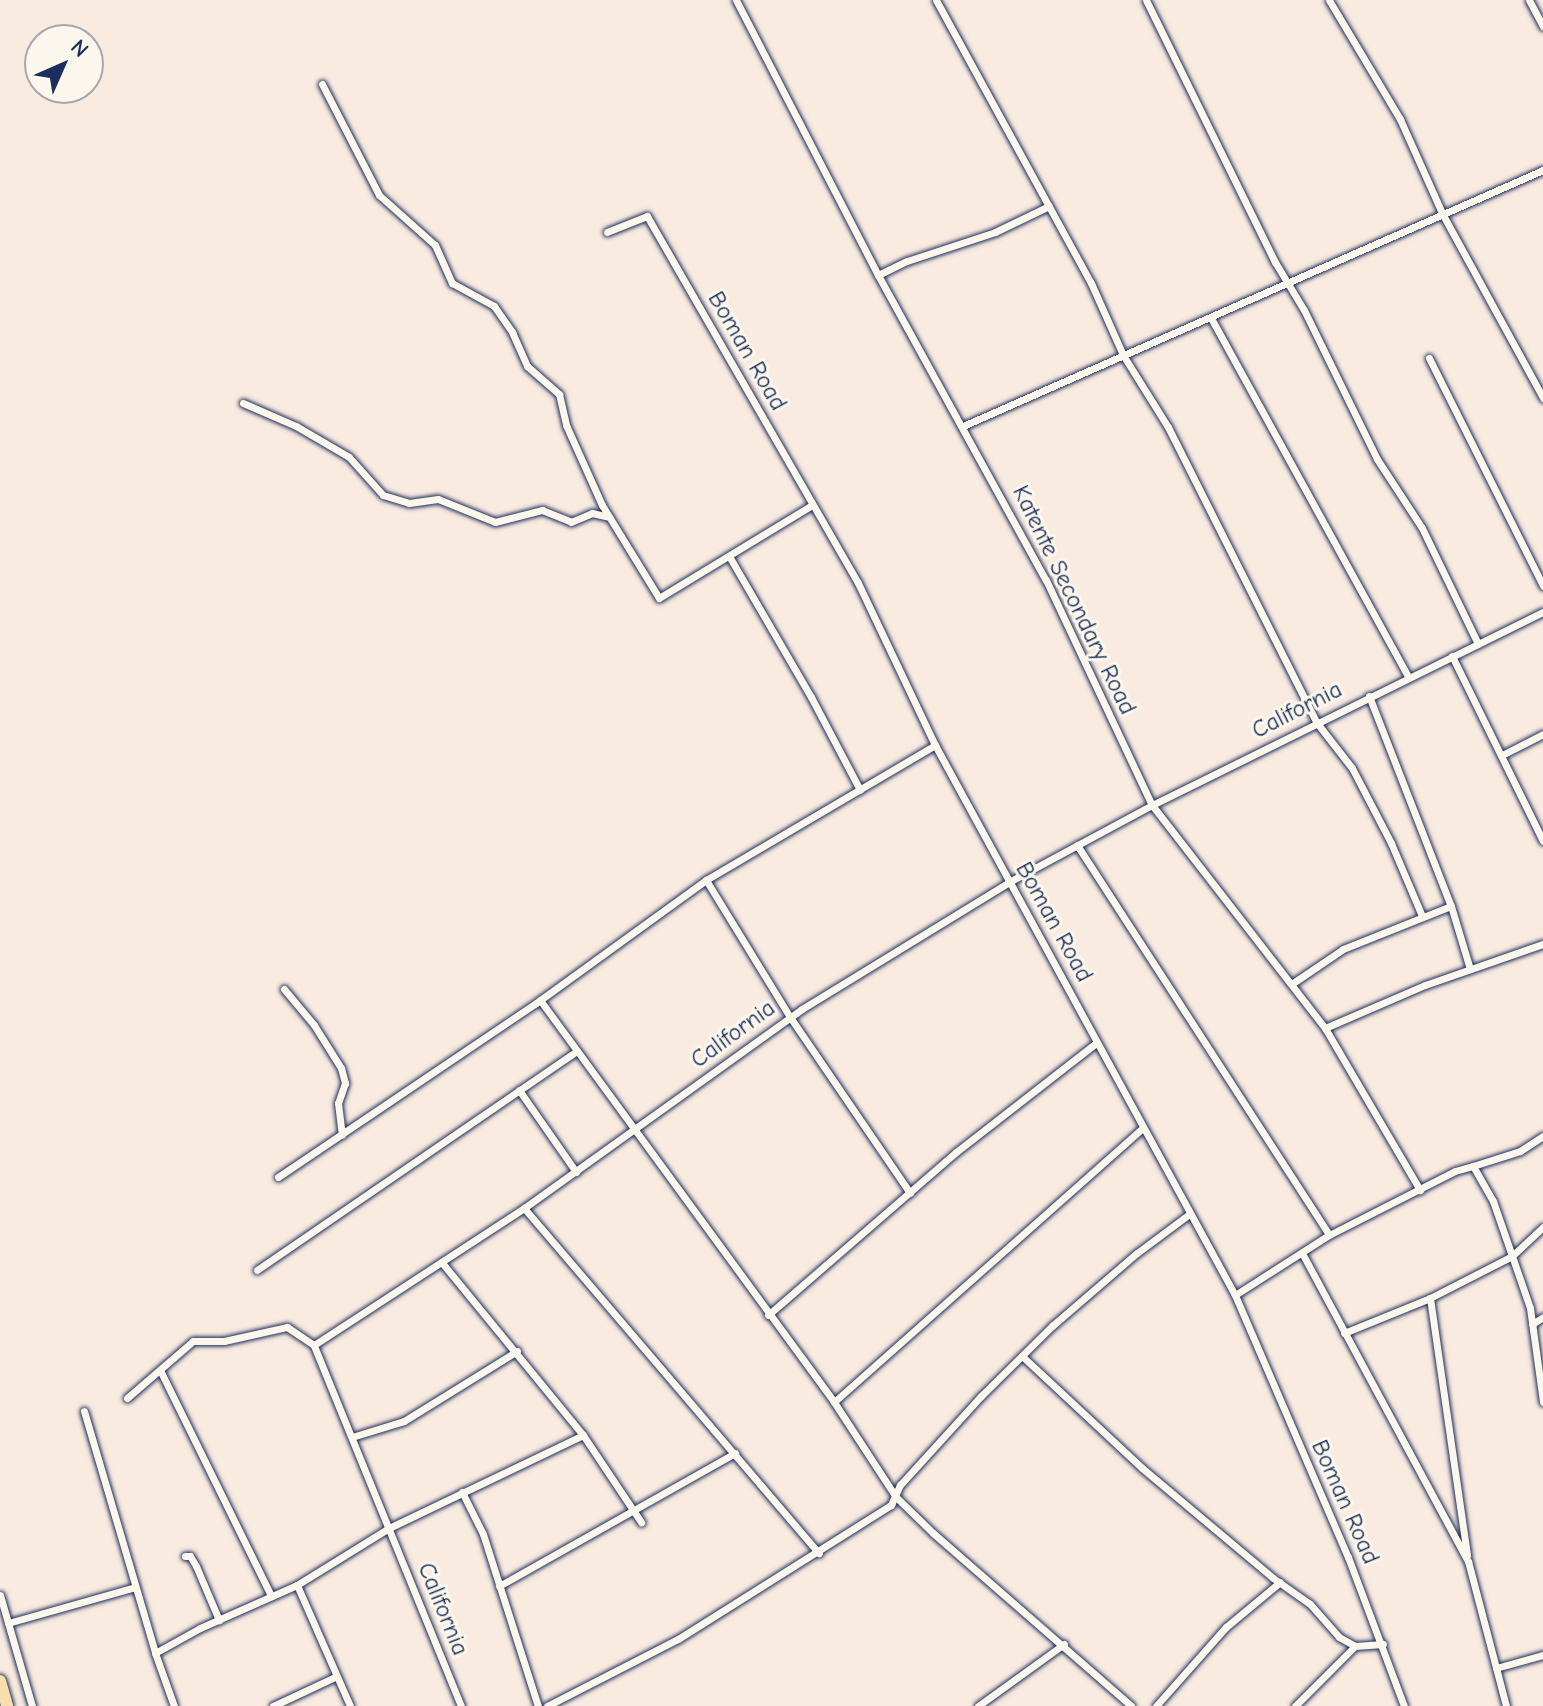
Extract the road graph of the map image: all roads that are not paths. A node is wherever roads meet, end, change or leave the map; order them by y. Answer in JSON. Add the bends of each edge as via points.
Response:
{"nodes":[{"id":1,"x":738,"y":0,"type":"edge"},
{"id":2,"x":936,"y":0,"type":"edge"},
{"id":3,"x":1146,"y":0,"type":"edge"},
{"id":4,"x":1329,"y":0,"type":"edge"},
{"id":5,"x":1529,"y":0,"type":"edge"},
{"id":6,"x":1543,"y":26,"type":"edge"},
{"id":7,"x":322,"y":84,"type":"dead end"},
{"id":8,"x":1543,"y":170,"type":"edge"},
{"id":9,"x":1049,"y":206,"type":"junction"},
{"id":10,"x":1443,"y":215,"type":"junction"},
{"id":11,"x":607,"y":232,"type":"dead end"},
{"id":12,"x":878,"y":275,"type":"junction"},
{"id":13,"x":1288,"y":284,"type":"junction"},
{"id":14,"x":1211,"y":318,"type":"junction"},
{"id":15,"x":1123,"y":355,"type":"junction"},
{"id":16,"x":1429,"y":358,"type":"dead end"},
{"id":17,"x":1543,"y":398,"type":"edge"},
{"id":18,"x":243,"y":403,"type":"dead end"},
{"id":19,"x":963,"y":426,"type":"junction"},
{"id":20,"x":812,"y":505,"type":"junction"},
{"id":21,"x":609,"y":517,"type":"junction"},
{"id":22,"x":729,"y":556,"type":"junction"},
{"id":23,"x":1543,"y":586,"type":"edge"},
{"id":24,"x":1543,"y":612,"type":"edge"},
{"id":25,"x":1478,"y":644,"type":"junction"},
{"id":26,"x":1452,"y":656,"type":"junction"},
{"id":27,"x":1408,"y":677,"type":"junction"},
{"id":28,"x":1369,"y":696,"type":"junction"},
{"id":29,"x":1317,"y":723,"type":"junction"},
{"id":30,"x":1543,"y":734,"type":"edge"},
{"id":31,"x":935,"y":745,"type":"junction"},
{"id":32,"x":1502,"y":755,"type":"junction"},
{"id":33,"x":860,"y":790,"type":"junction"},
{"id":34,"x":1152,"y":805,"type":"junction"},
{"id":35,"x":1542,"y":838,"type":"edge"},
{"id":36,"x":1077,"y":845,"type":"junction"},
{"id":37,"x":706,"y":880,"type":"junction"},
{"id":38,"x":1009,"y":882,"type":"junction"},
{"id":39,"x":1451,"y":906,"type":"junction"},
{"id":40,"x":1422,"y":916,"type":"junction"},
{"id":41,"x":1543,"y":944,"type":"edge"},
{"id":42,"x":1470,"y":969,"type":"junction"},
{"id":43,"x":1293,"y":983,"type":"junction"},
{"id":44,"x":284,"y":989,"type":"dead end"},
{"id":45,"x":540,"y":1000,"type":"junction"},
{"id":46,"x":790,"y":1017,"type":"junction"},
{"id":47,"x":1325,"y":1028,"type":"junction"},
{"id":48,"x":1096,"y":1043,"type":"junction"},
{"id":49,"x":575,"y":1052,"type":"junction"},
{"id":50,"x":519,"y":1090,"type":"junction"},
{"id":51,"x":637,"y":1129,"type":"junction"},
{"id":52,"x":1141,"y":1129,"type":"junction"},
{"id":53,"x":342,"y":1135,"type":"junction"},
{"id":54,"x":1543,"y":1136,"type":"edge"},
{"id":55,"x":1473,"y":1166,"type":"junction"},
{"id":56,"x":576,"y":1172,"type":"junction"},
{"id":57,"x":278,"y":1177,"type":"dead end"},
{"id":58,"x":1420,"y":1190,"type":"junction"},
{"id":59,"x":910,"y":1193,"type":"junction"},
{"id":60,"x":524,"y":1208,"type":"junction"},
{"id":61,"x":1188,"y":1215,"type":"junction"},
{"id":62,"x":1543,"y":1227,"type":"edge"},
{"id":63,"x":1329,"y":1235,"type":"junction"},
{"id":64,"x":1302,"y":1253,"type":"junction"},
{"id":65,"x":1512,"y":1256,"type":"junction"},
{"id":66,"x":443,"y":1264,"type":"junction"},
{"id":67,"x":257,"y":1270,"type":"dead end"},
{"id":68,"x":1235,"y":1295,"type":"junction"},
{"id":69,"x":1430,"y":1298,"type":"junction"},
{"id":70,"x":768,"y":1315,"type":"junction"},
{"id":71,"x":1543,"y":1317,"type":"edge"},
{"id":72,"x":1532,"y":1324,"type":"junction"},
{"id":73,"x":1344,"y":1333,"type":"junction"},
{"id":74,"x":314,"y":1345,"type":"junction"},
{"id":75,"x":517,"y":1351,"type":"junction"},
{"id":76,"x":1022,"y":1356,"type":"junction"},
{"id":77,"x":160,"y":1370,"type":"junction"},
{"id":78,"x":127,"y":1398,"type":"dead end"},
{"id":79,"x":834,"y":1402,"type":"junction"},
{"id":80,"x":1543,"y":1402,"type":"edge"},
{"id":81,"x":84,"y":1411,"type":"dead end"},
{"id":82,"x":583,"y":1435,"type":"junction"},
{"id":83,"x":352,"y":1437,"type":"junction"},
{"id":84,"x":735,"y":1453,"type":"junction"},
{"id":85,"x":462,"y":1492,"type":"junction"},
{"id":86,"x":896,"y":1497,"type":"junction"},
{"id":87,"x":633,"y":1509,"type":"junction"},
{"id":88,"x":641,"y":1522,"type":"dead end"},
{"id":89,"x":389,"y":1528,"type":"junction"},
{"id":90,"x":819,"y":1553,"type":"junction"},
{"id":91,"x":185,"y":1556,"type":"dead end"},
{"id":92,"x":1468,"y":1561,"type":"junction"},
{"id":93,"x":1280,"y":1582,"type":"junction"},
{"id":94,"x":297,"y":1585,"type":"junction"},
{"id":95,"x":499,"y":1586,"type":"junction"},
{"id":96,"x":135,"y":1587,"type":"junction"},
{"id":97,"x":0,"y":1595,"type":"edge"},
{"id":98,"x":271,"y":1596,"type":"junction"},
{"id":99,"x":219,"y":1620,"type":"junction"},
{"id":100,"x":8,"y":1623,"type":"junction"},
{"id":101,"x":1064,"y":1644,"type":"junction"},
{"id":102,"x":1383,"y":1644,"type":"junction"},
{"id":103,"x":1355,"y":1646,"type":"junction"},
{"id":104,"x":155,"y":1653,"type":"junction"},
{"id":105,"x":1543,"y":1655,"type":"edge"},
{"id":106,"x":1496,"y":1668,"type":"junction"},
{"id":107,"x":335,"y":1677,"type":"junction"},
{"id":108,"x":1,"y":1689,"type":"edge"},
{"id":109,"x":7,"y":1706,"type":"edge"},
{"id":110,"x":32,"y":1706,"type":"edge"},
{"id":111,"x":174,"y":1706,"type":"edge"},
{"id":112,"x":273,"y":1706,"type":"edge"},
{"id":113,"x":350,"y":1706,"type":"edge"},
{"id":114,"x":461,"y":1706,"type":"edge"},
{"id":115,"x":538,"y":1706,"type":"edge"},
{"id":116,"x":547,"y":1706,"type":"edge"},
{"id":117,"x":978,"y":1706,"type":"edge"},
{"id":118,"x":1131,"y":1706,"type":"edge"},
{"id":119,"x":1156,"y":1706,"type":"edge"},
{"id":120,"x":1295,"y":1706,"type":"edge"},
{"id":121,"x":1404,"y":1706,"type":"edge"},
{"id":122,"x":1506,"y":1706,"type":"edge"}],
"edges":[{"from":1,"to":12,"type":"street","name":"Katente Secondary Road"},
{"from":2,"to":9,"type":"street"},
{"from":3,"to":13,"type":"street"},
{"from":4,"to":10,"type":"street","via":[[1400,119]]},
{"from":5,"to":6,"type":"street"},
{"from":7,"to":21,"type":"street","via":[[379,195],[435,245],[452,283],[494,306],[527,366],[559,394],[566,425]]},
{"from":8,"to":10,"type":"street"},
{"from":9,"to":12,"type":"street"},
{"from":9,"to":15,"type":"street"},
{"from":10,"to":13,"type":"street"},
{"from":10,"to":17,"type":"street"},
{"from":11,"to":20,"type":"street","name":"Boman Road","via":[[647,216]]},
{"from":12,"to":19,"type":"street","name":"Katente Secondary Road"},
{"from":13,"to":14,"type":"street"},
{"from":13,"to":25,"type":"street","via":[[1377,459],[1422,528]]},
{"from":14,"to":15,"type":"street"},
{"from":14,"to":27,"type":"street"},
{"from":15,"to":19,"type":"street"},
{"from":15,"to":29,"type":"street","via":[[1168,427]]},
{"from":16,"to":23,"type":"street"},
{"from":18,"to":21,"type":"street","via":[[349,457],[383,495],[409,503],[438,499],[495,522],[542,510],[571,522],[592,513]]},
{"from":19,"to":34,"type":"street","name":"Katente Secondary Road","via":[[1046,580]]},
{"from":20,"to":22,"type":"street"},
{"from":20,"to":31,"type":"street","name":"Boman Road","via":[[858,583]]},
{"from":21,"to":22,"type":"street","via":[[659,598]]},
{"from":22,"to":33,"type":"street"},
{"from":24,"to":25,"type":"street","name":"California"},
{"from":25,"to":26,"type":"street","name":"California"},
{"from":26,"to":27,"type":"street","name":"California"},
{"from":26,"to":32,"type":"street"},
{"from":27,"to":28,"type":"street","name":"California"},
{"from":28,"to":29,"type":"street","name":"California"},
{"from":28,"to":39,"type":"street"},
{"from":29,"to":34,"type":"street","name":"California"},
{"from":29,"to":40,"type":"street","via":[[1352,768]]},
{"from":30,"to":32,"type":"street"},
{"from":31,"to":33,"type":"street"},
{"from":31,"to":38,"type":"street","name":"Boman Road"},
{"from":32,"to":35,"type":"street"},
{"from":33,"to":37,"type":"street"},
{"from":34,"to":36,"type":"street","name":"California"},
{"from":34,"to":43,"type":"street","name":"Katente Secondary Road"},
{"from":36,"to":38,"type":"street","name":"California"},
{"from":36,"to":63,"type":"street"},
{"from":37,"to":45,"type":"street"},
{"from":37,"to":46,"type":"street"},
{"from":38,"to":46,"type":"street","name":"California"},
{"from":38,"to":48,"type":"street","name":"Boman Road"},
{"from":39,"to":40,"type":"street"},
{"from":39,"to":42,"type":"street"},
{"from":40,"to":43,"type":"street","via":[[1343,949]]},
{"from":41,"to":42,"type":"street"},
{"from":42,"to":47,"type":"street"},
{"from":43,"to":47,"type":"street","name":"Katente Secondary Road"},
{"from":44,"to":53,"type":"street","via":[[341,1068]]},
{"from":45,"to":49,"type":"street"},
{"from":45,"to":53,"type":"street"},
{"from":46,"to":51,"type":"street","name":"California"},
{"from":46,"to":59,"type":"street"},
{"from":47,"to":58,"type":"street","name":"Katente Secondary Road"},
{"from":48,"to":52,"type":"street","name":"Boman Road"},
{"from":48,"to":59,"type":"street"},
{"from":49,"to":50,"type":"street"},
{"from":49,"to":51,"type":"street"},
{"from":50,"to":56,"type":"street"},
{"from":50,"to":67,"type":"street"},
{"from":51,"to":56,"type":"street","name":"California"},
{"from":51,"to":70,"type":"street"},
{"from":52,"to":61,"type":"street","name":"Boman Road"},
{"from":52,"to":79,"type":"street"},
{"from":53,"to":57,"type":"street"},
{"from":54,"to":55,"type":"street","via":[[1520,1151]]},
{"from":55,"to":58,"type":"street"},
{"from":55,"to":65,"type":"street","via":[[1493,1201]]},
{"from":56,"to":60,"type":"street","name":"California"},
{"from":58,"to":63,"type":"street"},
{"from":59,"to":70,"type":"street"},
{"from":60,"to":66,"type":"street","name":"California"},
{"from":60,"to":84,"type":"street"},
{"from":61,"to":68,"type":"street","name":"Boman Road"},
{"from":61,"to":76,"type":"street","via":[[1137,1253]]},
{"from":62,"to":65,"type":"street"},
{"from":63,"to":64,"type":"street"},
{"from":64,"to":68,"type":"street"},
{"from":64,"to":73,"type":"street"},
{"from":65,"to":69,"type":"street"},
{"from":65,"to":72,"type":"street"},
{"from":66,"to":74,"type":"street","name":"California"},
{"from":66,"to":75,"type":"street"},
{"from":68,"to":102,"type":"street","name":"Boman Road"},
{"from":69,"to":73,"type":"street"},
{"from":69,"to":92,"type":"street"},
{"from":70,"to":79,"type":"street"},
{"from":71,"to":72,"type":"street"},
{"from":72,"to":80,"type":"street"},
{"from":73,"to":92,"type":"street"},
{"from":74,"to":77,"type":"street","via":[[287,1327],[224,1341],[193,1341]]},
{"from":74,"to":83,"type":"street","name":"California"},
{"from":75,"to":82,"type":"street"},
{"from":75,"to":83,"type":"street","via":[[404,1421]]},
{"from":76,"to":86,"type":"street","via":[[900,1485]]},
{"from":76,"to":93,"type":"street","via":[[1142,1468]]},
{"from":77,"to":78,"type":"street"},
{"from":77,"to":98,"type":"street"},
{"from":79,"to":86,"type":"street"},
{"from":81,"to":96,"type":"street"},
{"from":82,"to":85,"type":"street"},
{"from":82,"to":87,"type":"street"},
{"from":83,"to":89,"type":"street","name":"California"},
{"from":84,"to":87,"type":"street"},
{"from":84,"to":90,"type":"street"},
{"from":85,"to":89,"type":"street"},
{"from":85,"to":95,"type":"street","via":[[483,1534]]},
{"from":86,"to":90,"type":"street"},
{"from":86,"to":101,"type":"street"},
{"from":87,"to":88,"type":"street"},
{"from":87,"to":95,"type":"street"},
{"from":89,"to":94,"type":"street"},
{"from":89,"to":114,"type":"street","name":"California"},
{"from":90,"to":116,"type":"street","via":[[678,1639]]},
{"from":91,"to":99,"type":"street","via":[[196,1566]]},
{"from":92,"to":106,"type":"street"},
{"from":93,"to":103,"type":"street"},
{"from":93,"to":119,"type":"street","via":[[1226,1627]]},
{"from":94,"to":98,"type":"street"},
{"from":94,"to":107,"type":"street"},
{"from":95,"to":115,"type":"street"},
{"from":96,"to":100,"type":"street"},
{"from":96,"to":104,"type":"street"},
{"from":97,"to":100,"type":"street"},
{"from":98,"to":99,"type":"street"},
{"from":99,"to":104,"type":"street"},
{"from":100,"to":110,"type":"street"},
{"from":101,"to":117,"type":"street"},
{"from":101,"to":118,"type":"street"},
{"from":102,"to":103,"type":"street"},
{"from":102,"to":121,"type":"street","name":"Boman Road"},
{"from":103,"to":120,"type":"street"},
{"from":104,"to":111,"type":"street"},
{"from":105,"to":106,"type":"street"},
{"from":106,"to":122,"type":"street"},
{"from":107,"to":112,"type":"street"},
{"from":107,"to":113,"type":"street"},
{"from":108,"to":109,"type":"highway"}]}
